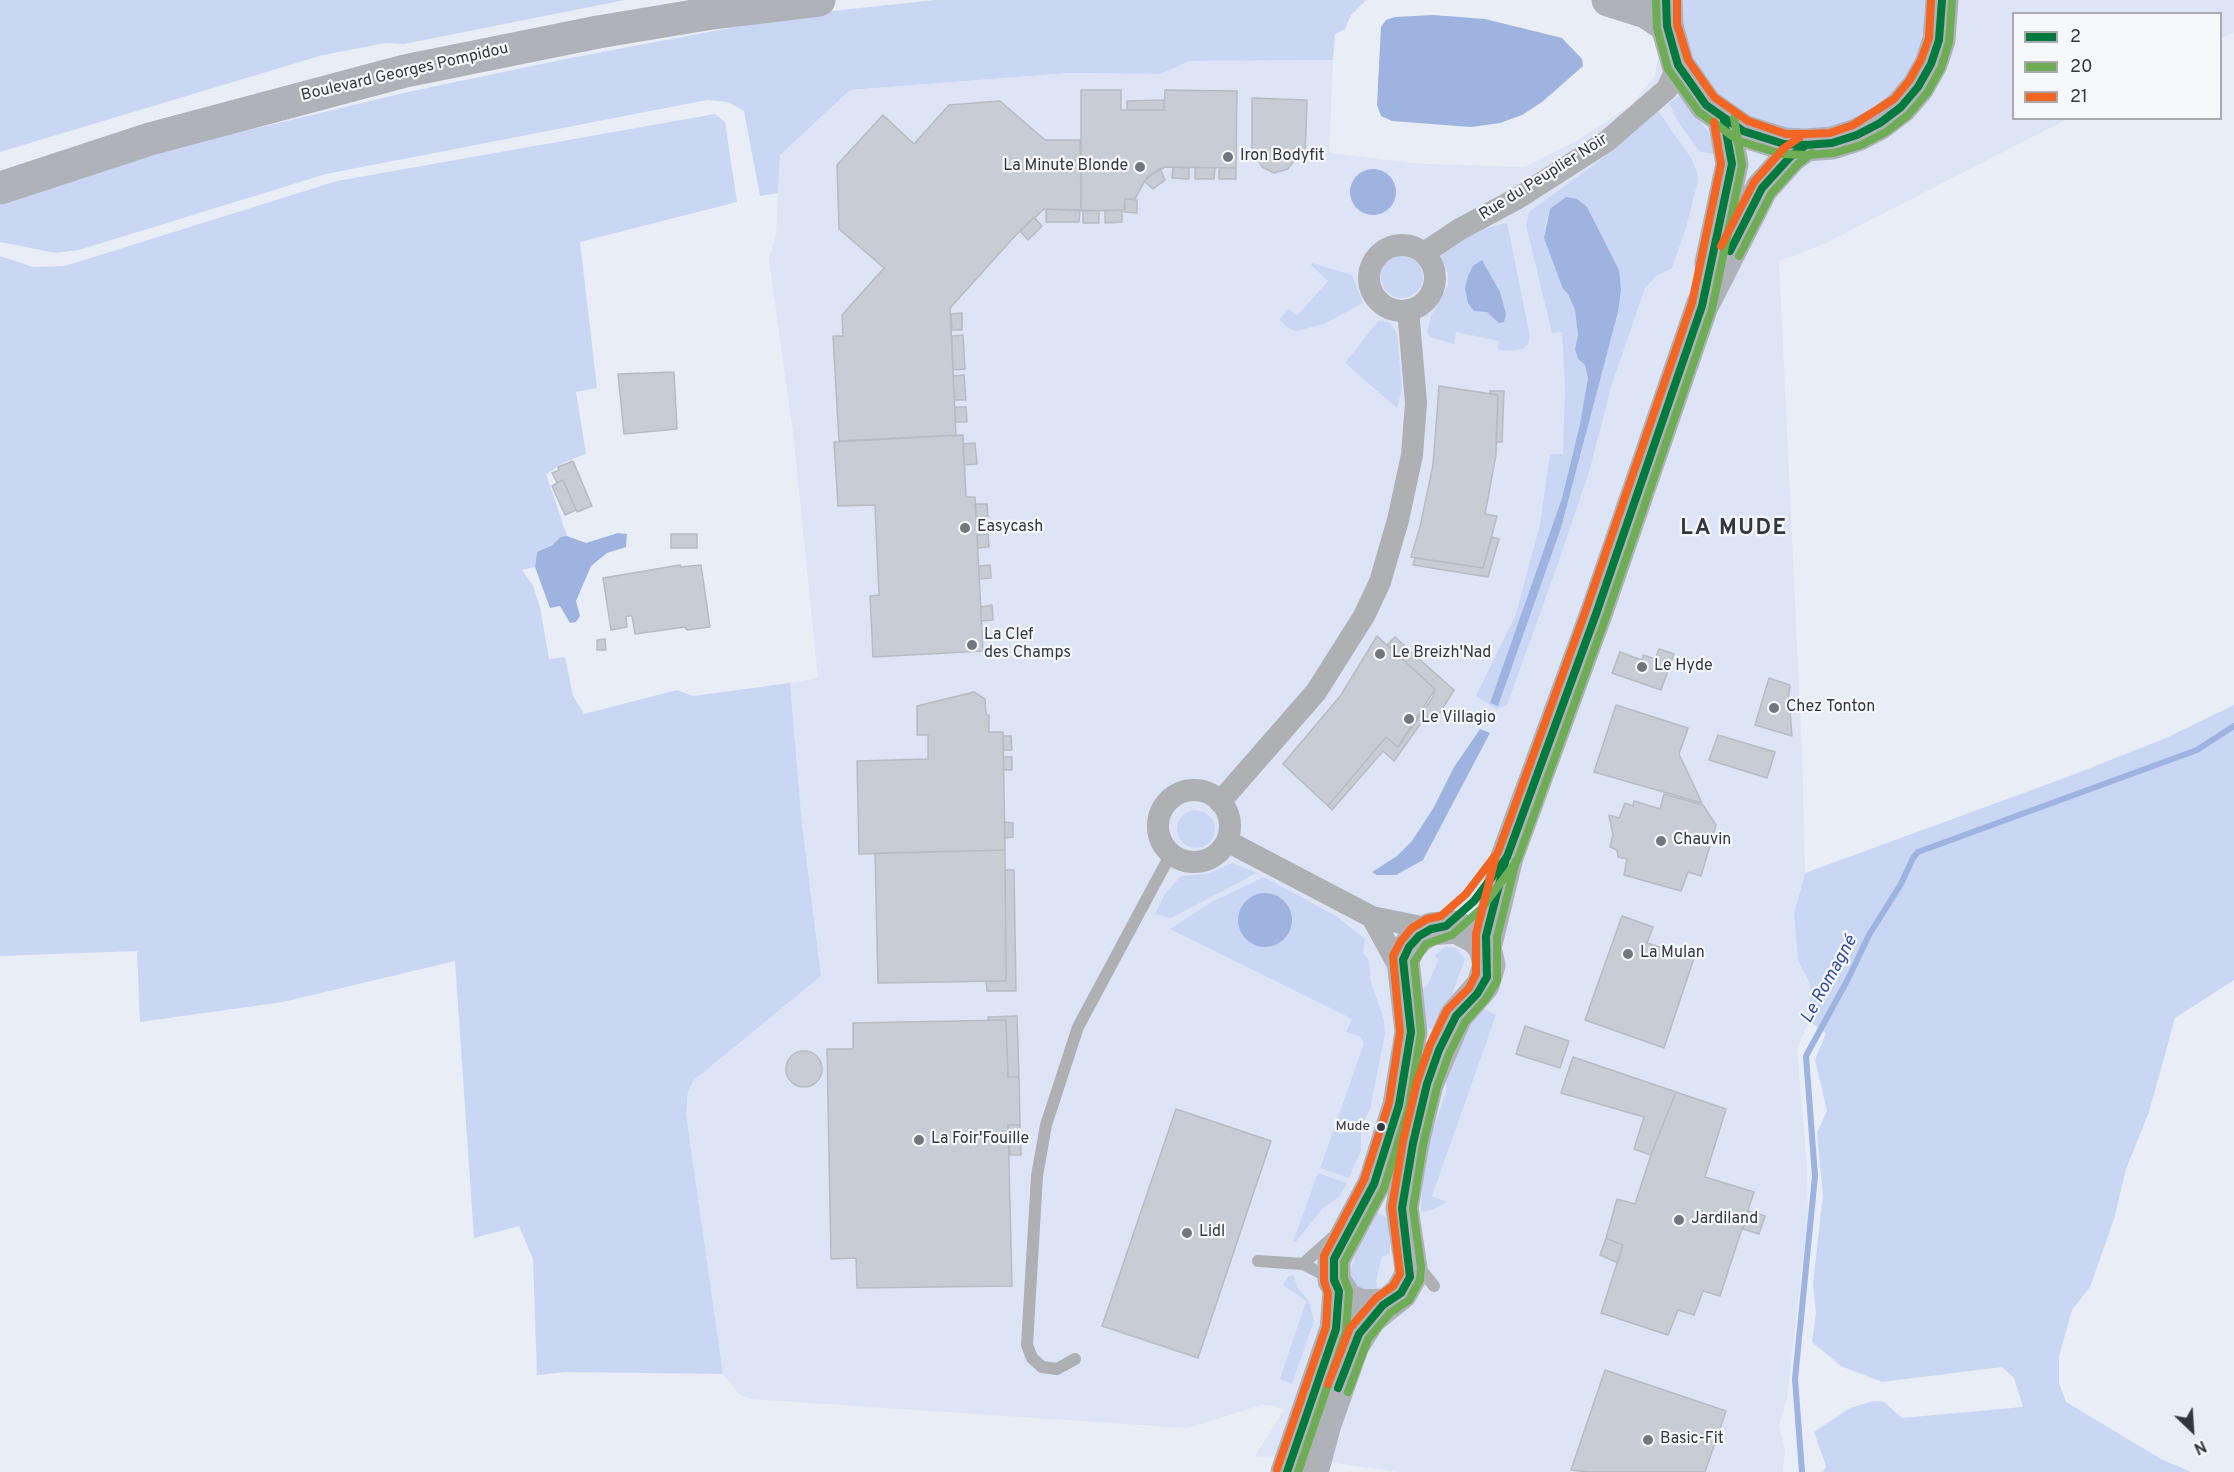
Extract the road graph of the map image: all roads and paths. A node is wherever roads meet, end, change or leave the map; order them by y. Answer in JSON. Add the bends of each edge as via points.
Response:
{"nodes":[{"id":1,"x":714,"y":0,"type":"edge"},
{"id":2,"x":819,"y":0,"type":"edge"},
{"id":3,"x":1608,"y":0,"type":"edge"},
{"id":4,"x":1942,"y":0,"type":"edge"},
{"id":5,"x":1667,"y":13,"type":"edge"},
{"id":6,"x":1678,"y":65,"type":"junction"},
{"id":7,"x":1724,"y":120,"type":"junction"},
{"id":8,"x":1806,"y":145,"type":"junction"},
{"id":9,"x":0,"y":175,"type":"edge"},
{"id":10,"x":0,"y":188,"type":"edge"},
{"id":11,"x":1424,"y":253,"type":"junction"},
{"id":12,"x":1702,"y":306,"type":"junction"},
{"id":13,"x":1408,"y":310,"type":"junction"},
{"id":14,"x":1220,"y":802,"type":"junction"},
{"id":15,"x":1227,"y":841,"type":"junction"},
{"id":16,"x":1173,"y":855,"type":"junction"},
{"id":17,"x":1507,"y":857,"type":"junction"},
{"id":18,"x":1372,"y":917,"type":"junction"},
{"id":19,"x":1438,"y":928,"type":"junction"},
{"id":20,"x":1485,"y":948,"type":"junction"},
{"id":21,"x":1402,"y":972,"type":"junction"},
{"id":22,"x":1360,"y":1214,"type":"junction"},
{"id":23,"x":1258,"y":1261,"type":"dead end"},
{"id":24,"x":1303,"y":1264,"type":"junction"},
{"id":25,"x":1337,"y":1286,"type":"junction"},
{"id":26,"x":1392,"y":1299,"type":"junction"},
{"id":27,"x":1075,"y":1359,"type":"dead end"},
{"id":28,"x":1287,"y":1472,"type":"edge"},
{"id":29,"x":1312,"y":1472,"type":"edge"}],
"edges":[{"from":1,"to":9,"type":"main road","name":"Boulevard Georges Pompidou","via":[[494,39],[341,73],[147,127]]},
{"from":2,"to":10,"type":"main road","name":"Boulevard Georges Pompidou","via":[[598,32],[405,71],[150,139]]},
{"from":3,"to":5,"type":"main road","via":[[1646,12]]},
{"from":4,"to":8,"type":"main road","via":[[1939,40],[1931,64],[1901,107],[1857,135],[1832,143]]},
{"from":5,"to":6,"type":"main road"},
{"from":6,"to":7,"type":"main road","via":[[1706,105]]},
{"from":6,"to":11,"type":"street","name":"Rue du Peuplier Noir","via":[[1667,89],[1607,141]]},
{"from":7,"to":8,"type":"main road","via":[[1763,139]]},
{"from":7,"to":12,"type":"main road","via":[[1732,164]]},
{"from":8,"to":12,"type":"main road","via":[[1762,188]]},
{"from":11,"to":13,"type":"street","via":[[1434,271],[1432,291],[1426,300]]},
{"from":11,"to":13,"type":"street","via":[[1414,247],[1392,246],[1374,260],[1370,271],[1370,288],[1380,303]]},
{"from":12,"to":17,"type":"main road"},
{"from":13,"to":14,"type":"street","via":[[1416,403],[1412,454],[1380,582],[1364,616],[1316,692]]},
{"from":14,"to":15,"type":"street","via":[[1230,820]]},
{"from":14,"to":16,"type":"street","via":[[1208,793],[1192,790],[1169,801],[1159,817],[1159,834]]},
{"from":15,"to":16,"type":"street","via":[[1221,850],[1203,861]]},
{"from":15,"to":18,"type":"street"},
{"from":16,"to":27,"type":"lane","via":[[1078,1027],[1046,1125],[1036,1176],[1027,1346],[1042,1367],[1057,1369]]},
{"from":17,"to":19,"type":"main road","via":[[1474,901]]},
{"from":17,"to":20,"type":"main road"},
{"from":18,"to":19,"type":"street"},
{"from":18,"to":21,"type":"street"},
{"from":19,"to":20,"type":"main road","via":[[1468,931]]},
{"from":19,"to":21,"type":"main road","via":[[1408,947]]},
{"from":20,"to":26,"type":"main road","via":[[1487,976],[1477,994],[1456,1016],[1427,1084],[1403,1194],[1410,1277]]},
{"from":21,"to":22,"type":"main road","via":[[1411,1032],[1407,1068],[1388,1144]]},
{"from":22,"to":24,"type":"lane"},
{"from":22,"to":25,"type":"main road","via":[[1334,1259]]},
{"from":23,"to":24,"type":"lane"},
{"from":24,"to":25,"type":"lane"},
{"from":25,"to":26,"type":"main road","via":[[1352,1304],[1361,1306]]},
{"from":25,"to":28,"type":"main road","via":[[1336,1329]]},
{"from":26,"to":29,"type":"main road","via":[[1370,1318],[1353,1346],[1324,1424]]}]}
